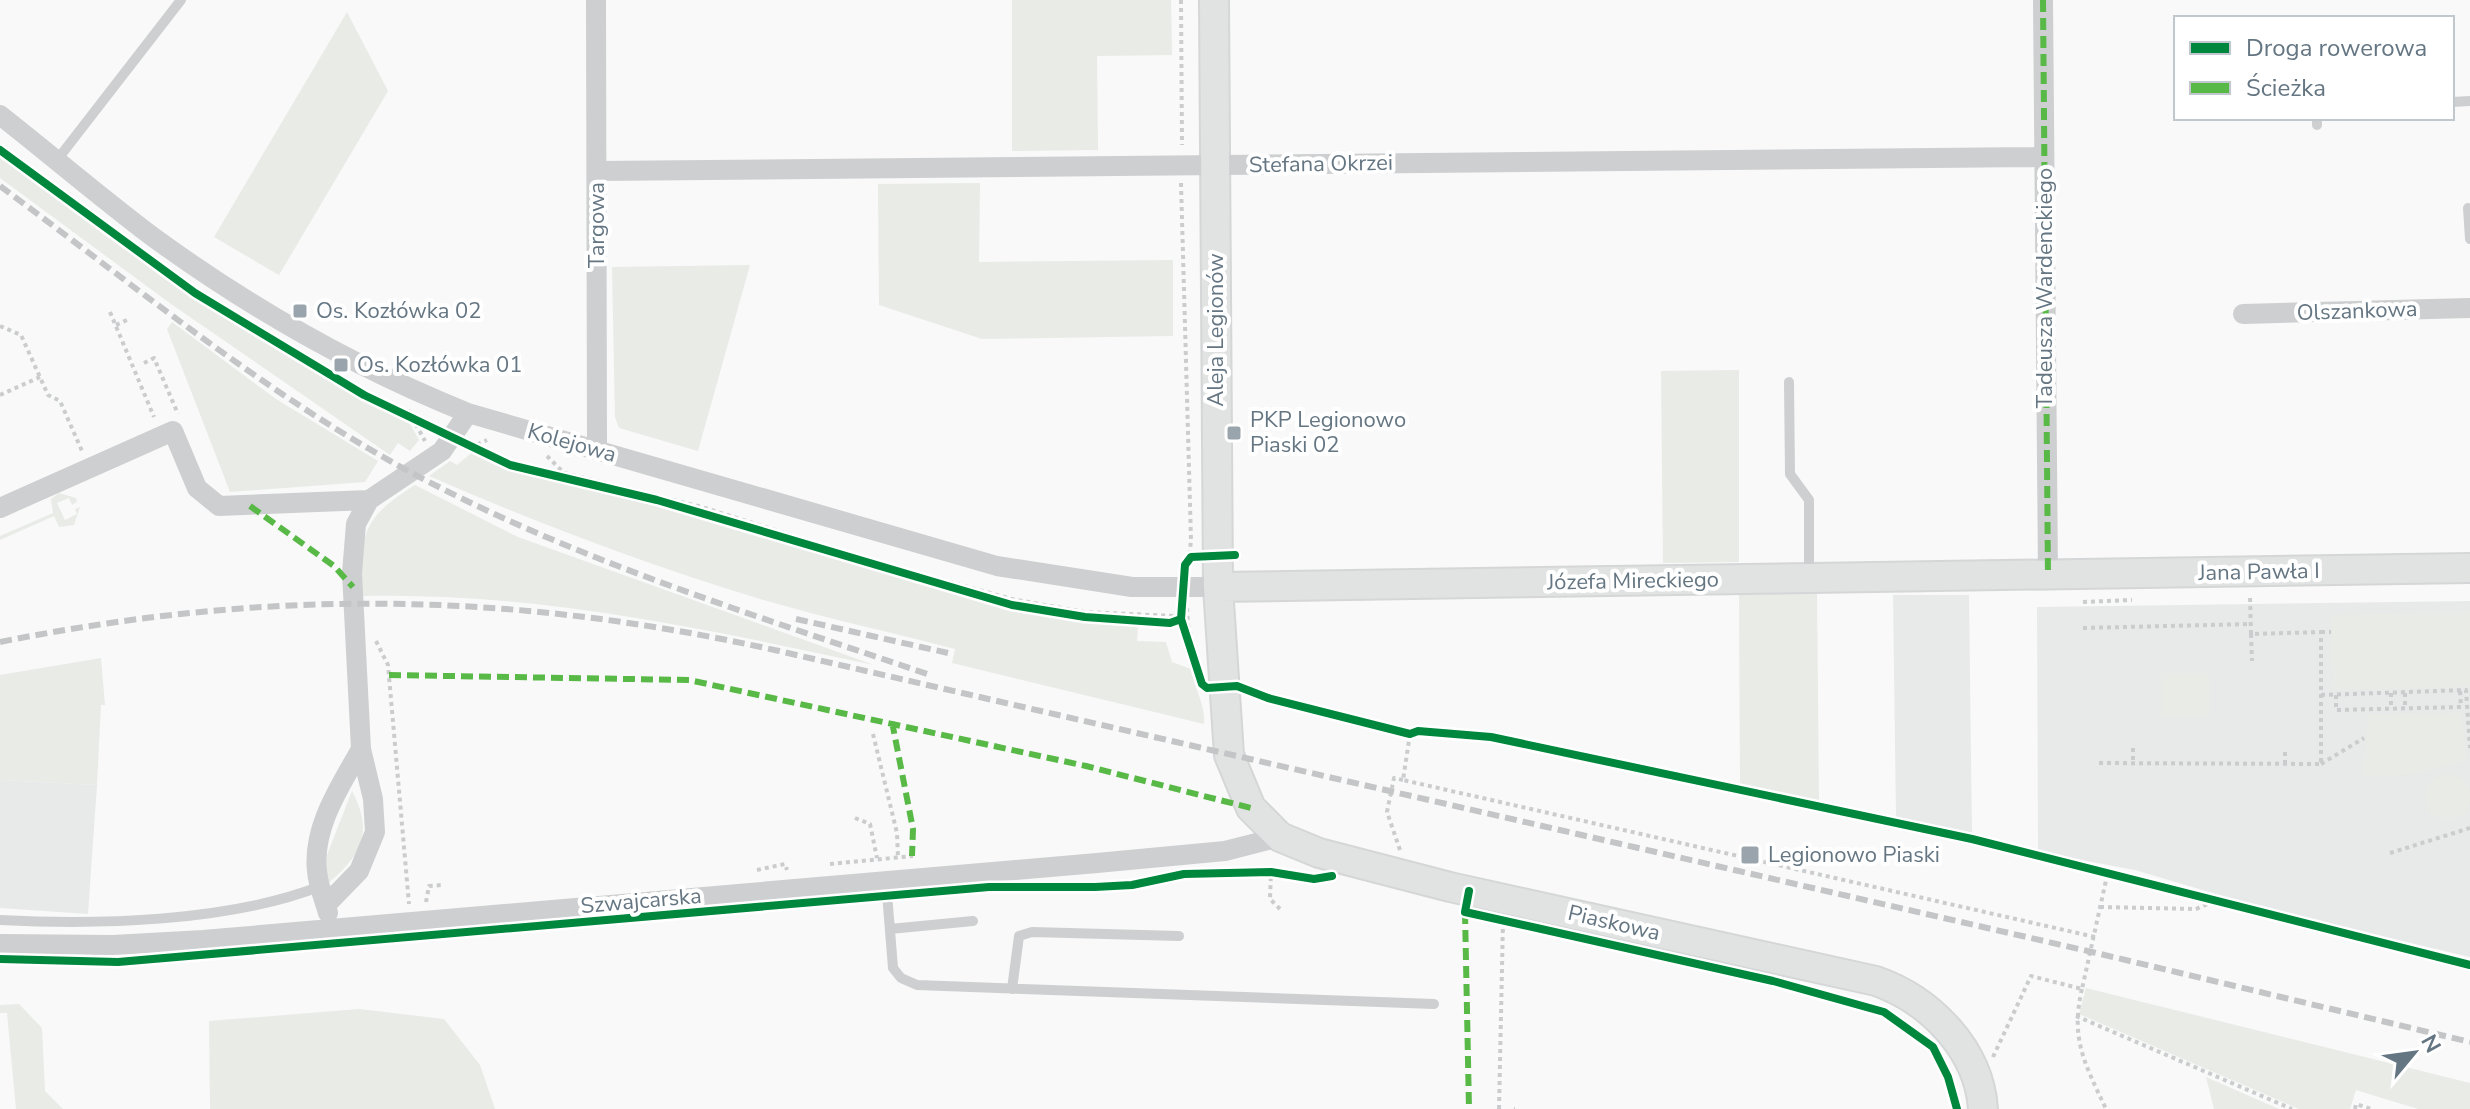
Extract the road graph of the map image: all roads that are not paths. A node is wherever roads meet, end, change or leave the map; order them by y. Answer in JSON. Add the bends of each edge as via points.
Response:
{"nodes":[{"id":1,"x":181,"y":0,"type":"edge"},
{"id":2,"x":596,"y":0,"type":"edge"},
{"id":3,"x":1214,"y":0,"type":"edge"},
{"id":4,"x":2043,"y":0,"type":"edge"},
{"id":5,"x":0,"y":115,"type":"edge"},
{"id":6,"x":2044,"y":157,"type":"junction"},
{"id":7,"x":57,"y":160,"type":"junction"},
{"id":8,"x":1215,"y":165,"type":"junction"},
{"id":9,"x":597,"y":171,"type":"junction"},
{"id":10,"x":2468,"y":208,"type":"dead end"},
{"id":11,"x":2470,"y":239,"type":"edge"},
{"id":12,"x":2470,"y":308,"type":"edge"},
{"id":13,"x":2243,"y":314,"type":"dead end"},
{"id":14,"x":1789,"y":382,"type":"dead end"},
{"id":15,"x":468,"y":413,"type":"junction"},
{"id":16,"x":597,"y":450,"type":"junction"},
{"id":17,"x":369,"y":500,"type":"junction"},
{"id":18,"x":0,"y":508,"type":"edge"},
{"id":19,"x":2470,"y":568,"type":"edge"},
{"id":20,"x":2048,"y":576,"type":"junction"},
{"id":21,"x":1809,"y":579,"type":"junction"},
{"id":22,"x":1218,"y":587,"type":"junction"},
{"id":23,"x":361,"y":749,"type":"junction"},
{"id":24,"x":1229,"y":755,"type":"joint"},
{"id":25,"x":1280,"y":837,"type":"junction"},
{"id":26,"x":886,"y":881,"type":"junction"},
{"id":27,"x":323,"y":896,"type":"junction"},
{"id":28,"x":0,"y":920,"type":"edge"},
{"id":29,"x":973,"y":921,"type":"dead end"},
{"id":30,"x":332,"y":929,"type":"junction"},
{"id":31,"x":890,"y":929,"type":"junction"},
{"id":32,"x":1179,"y":936,"type":"dead end"},
{"id":33,"x":0,"y":944,"type":"edge"},
{"id":34,"x":1012,"y":989,"type":"junction"},
{"id":35,"x":1434,"y":1004,"type":"dead end"},
{"id":36,"x":1983,"y":1109,"type":"edge"}],
"edges":[{"from":1,"to":7,"type":"lane"},
{"from":2,"to":9,"type":"street","name":"Targowa"},
{"from":3,"to":8,"type":"street","name":"Aleja Legionów"},
{"from":4,"to":6,"type":"street","name":"Tadeusza Wardenckiego"},
{"from":5,"to":7,"type":"street","name":"Kolejowa"},
{"from":6,"to":8,"type":"street","name":"Stefana Okrzei"},
{"from":6,"to":20,"type":"street","name":"Tadeusza Wardenckiego"},
{"from":7,"to":15,"type":"street","name":"Kolejowa","via":[[221,283],[413,391]]},
{"from":8,"to":9,"type":"street","name":"Stefana Okrzei"},
{"from":8,"to":22,"type":"street","name":"Aleja Legionów","via":[[1204,556]]},
{"from":9,"to":16,"type":"street","name":"Targowa"},
{"from":10,"to":11,"type":"lane"},
{"from":12,"to":13,"type":"street","name":"Olszankowa"},
{"from":14,"to":21,"type":"lane","via":[[1790,474],[1808,496]]},
{"from":15,"to":16,"type":"street","name":"Kolejowa"},
{"from":15,"to":17,"type":"street","via":[[448,445]]},
{"from":16,"to":22,"type":"street","name":"Kolejowa","via":[[997,566],[1123,586],[1184,581]]},
{"from":17,"to":18,"type":"street","via":[[219,506],[197,488],[173,431]]},
{"from":17,"to":23,"type":"street","via":[[356,524],[352,573]]},
{"from":19,"to":20,"type":"street","name":"Jana Pawła I"},
{"from":20,"to":21,"type":"street","name":"Józefa Mireckiego"},
{"from":21,"to":22,"type":"street","name":"Józefa Mireckiego"},
{"from":22,"to":24,"type":"street","name":"Aleja Legionów"},
{"from":23,"to":27,"type":"street","via":[[327,810],[316,869]]},
{"from":23,"to":27,"type":"street","via":[[375,818],[371,848],[359,871]]},
{"from":24,"to":25,"type":"street","name":"Piaskowa","via":[[1251,808]]},
{"from":25,"to":26,"type":"street","name":"Szwajcarska","via":[[1225,851]]},
{"from":25,"to":36,"type":"street","name":"Piaskowa","via":[[1397,874],[1899,989],[1957,1041],[1973,1066]]},
{"from":26,"to":30,"type":"street","name":"Szwajcarska"},
{"from":26,"to":31,"type":"lane"},
{"from":27,"to":28,"type":"lane","via":[[89,924]]},
{"from":27,"to":30,"type":"street"},
{"from":29,"to":31,"type":"lane"},
{"from":30,"to":33,"type":"street","name":"Szwajcarska","via":[[113,945]]},
{"from":31,"to":34,"type":"lane","via":[[893,968],[901,978],[917,985]]},
{"from":32,"to":34,"type":"lane","via":[[1019,936]]},
{"from":34,"to":35,"type":"lane"}]}
